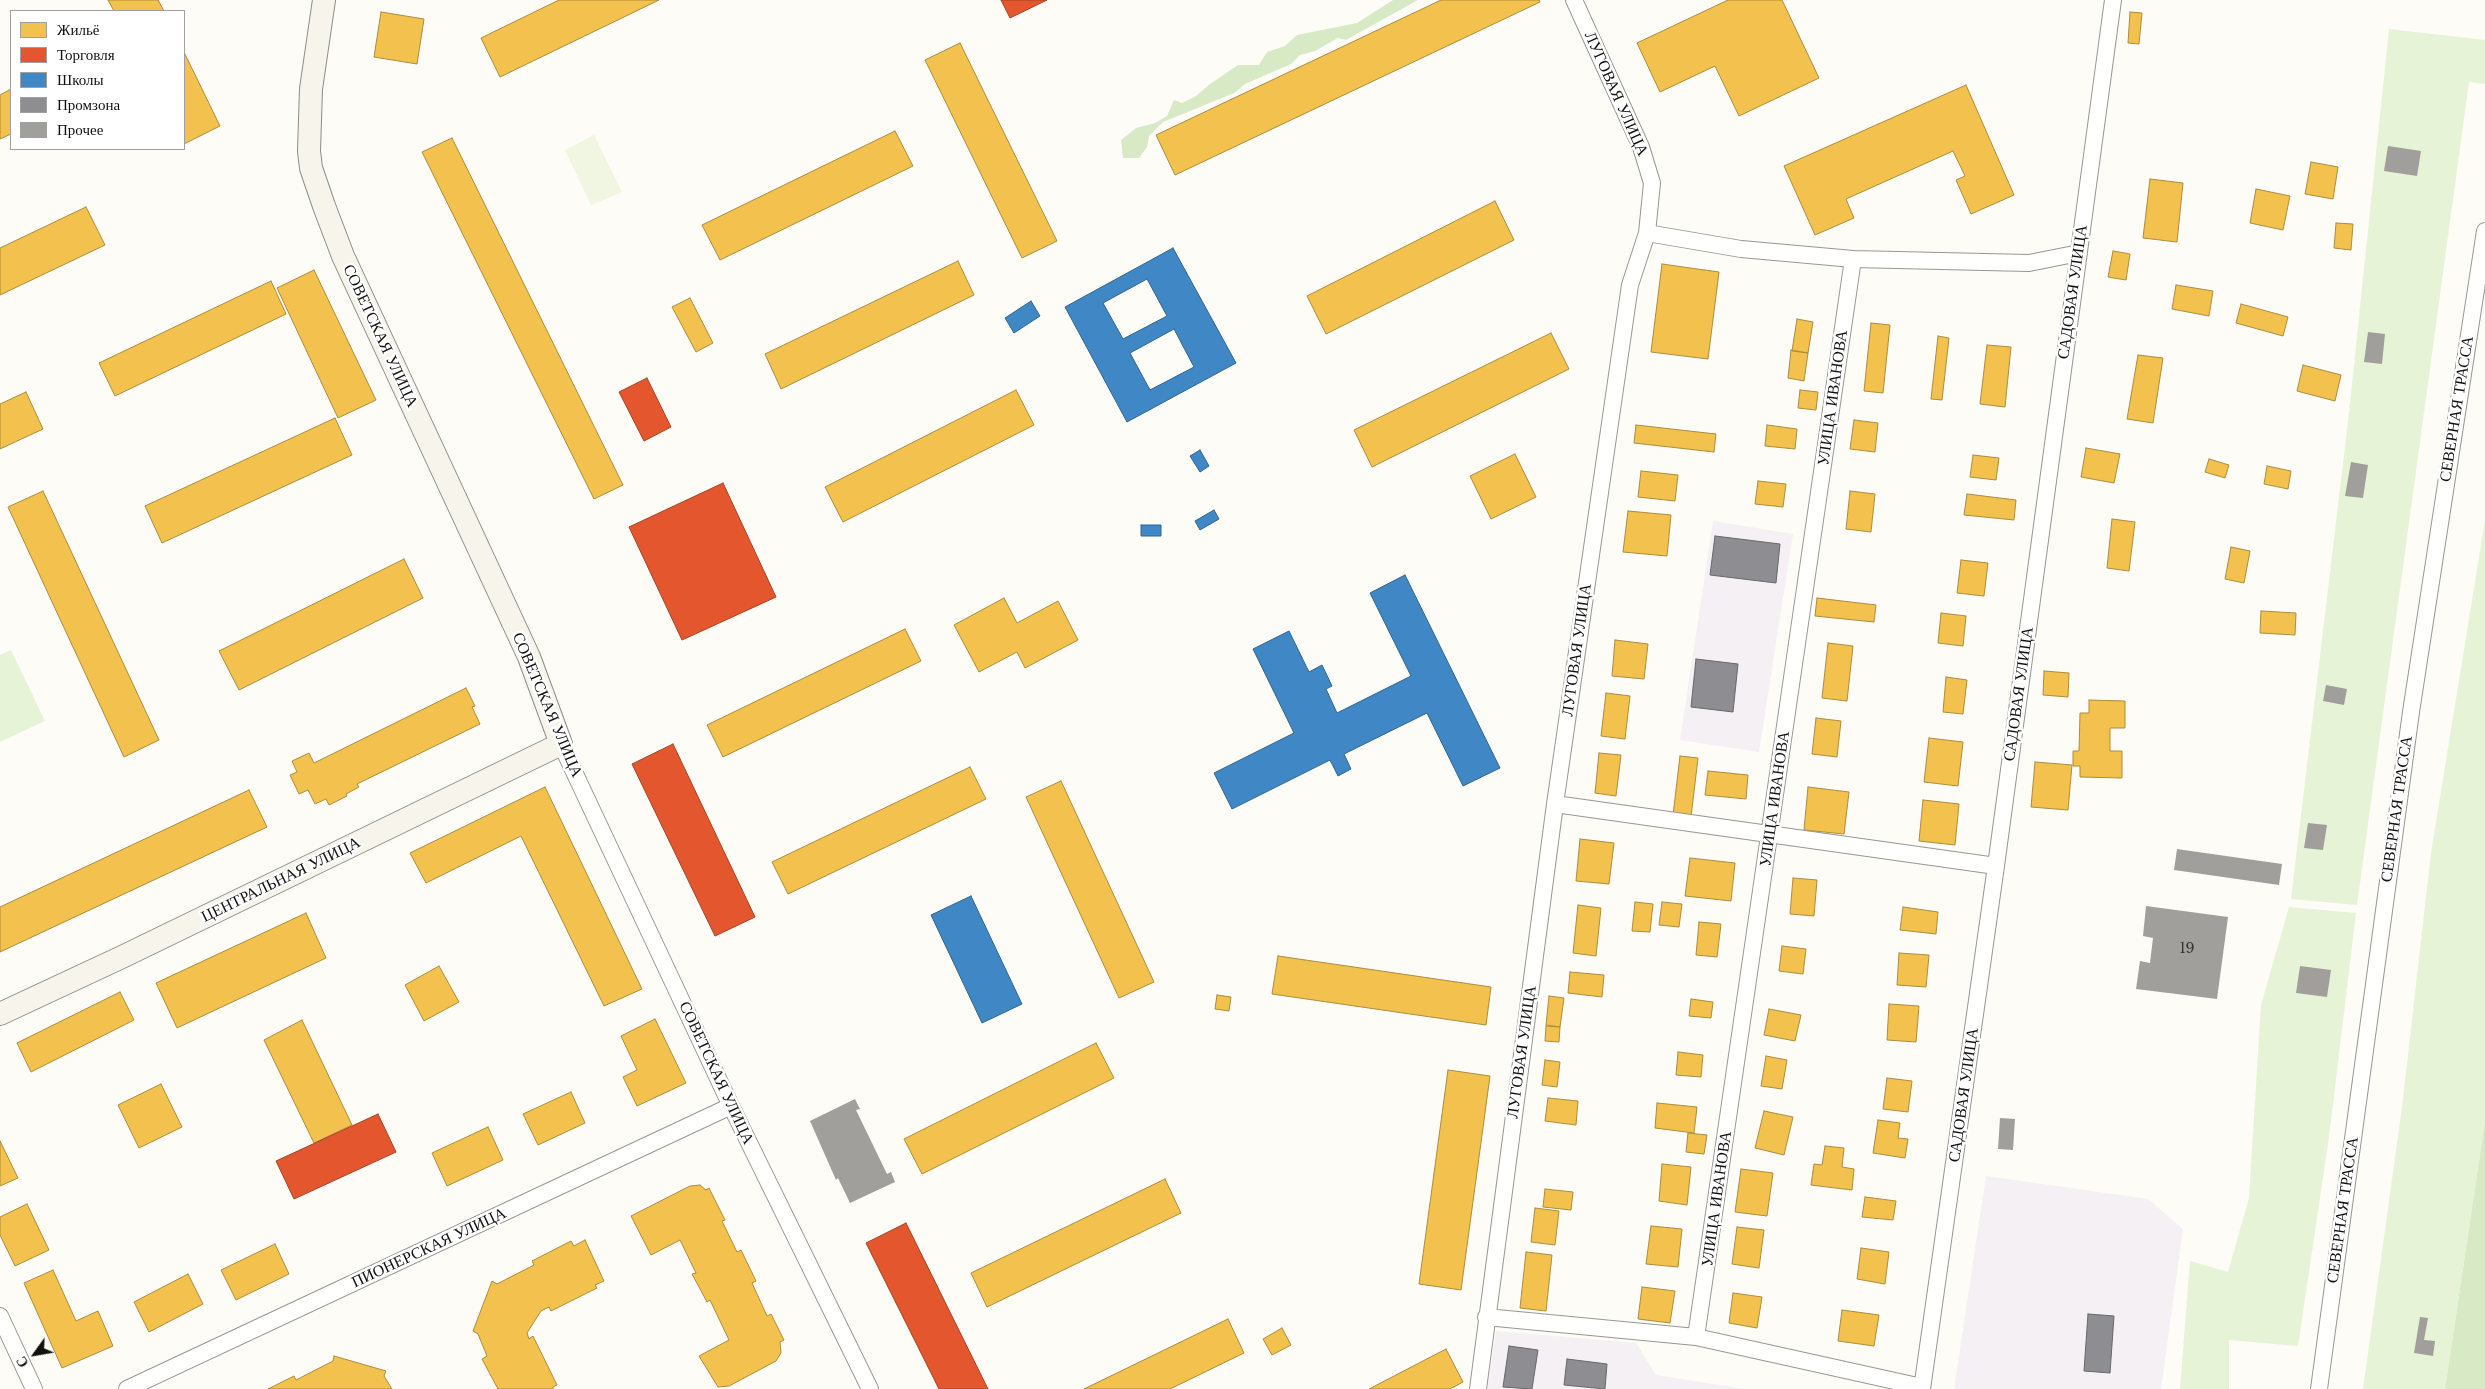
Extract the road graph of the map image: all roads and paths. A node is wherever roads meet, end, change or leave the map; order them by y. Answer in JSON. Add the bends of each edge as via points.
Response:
{"nodes":[{"id":1,"x":324,"y":0,"type":"edge"},
{"id":2,"x":1574,"y":0,"type":"edge"},
{"id":3,"x":2113,"y":0,"type":"edge"},
{"id":4,"x":2485,"y":231,"type":"edge"},
{"id":5,"x":1647,"y":233,"type":"junction"},
{"id":6,"x":2079,"y":253,"type":"junction"},
{"id":7,"x":1852,"y":260,"type":"junction"},
{"id":8,"x":561,"y":744,"type":"junction"},
{"id":9,"x":1555,"y":804,"type":"junction"},
{"id":10,"x":1770,"y":834,"type":"junction"},
{"id":11,"x":1996,"y":866,"type":"junction"},
{"id":12,"x":0,"y":1014,"type":"edge"},
{"id":13,"x":731,"y":1106,"type":"junction"},
{"id":14,"x":0,"y":1316,"type":"edge"},
{"id":15,"x":1486,"y":1318,"type":"junction"},
{"id":16,"x":1696,"y":1338,"type":"junction"},
{"id":17,"x":1922,"y":1388,"type":"edge"},
{"id":18,"x":34,"y":1389,"type":"edge"},
{"id":19,"x":127,"y":1389,"type":"edge"},
{"id":20,"x":870,"y":1389,"type":"edge"},
{"id":21,"x":1478,"y":1389,"type":"edge"},
{"id":22,"x":2318,"y":1389,"type":"edge"}],
"edges":[{"from":1,"to":8,"type":"street","name":"СОВЕТСКАЯ УЛИЦА","via":[[311,88],[311,168],[343,256],[529,657]]},
{"from":2,"to":5,"type":"street","name":"ЛУГОВАЯ УЛИЦА","via":[[1641,147],[1652,183]]},
{"from":3,"to":6,"type":"street","name":"САДОВАЯ УЛИЦА"},
{"from":4,"to":22,"type":"street","name":"СЕВЕРНАЯ ТРАССА","via":[[2410,712]]},
{"from":5,"to":7,"type":"street","via":[[1741,249]]},
{"from":5,"to":9,"type":"street","name":"ЛУГОВАЯ УЛИЦА","via":[[1630,285]]},
{"from":6,"to":7,"type":"street","via":[[2029,262]]},
{"from":6,"to":11,"type":"street","name":"САДОВАЯ УЛИЦА"},
{"from":7,"to":10,"type":"street","name":"УЛИЦА ИВАНОВА"},
{"from":8,"to":12,"type":"street","name":"ЦЕНТРАЛЬНАЯ УЛИЦА"},
{"from":8,"to":13,"type":"street","name":"СОВЕТСКАЯ УЛИЦА"},
{"from":9,"to":10,"type":"street"},
{"from":9,"to":15,"type":"street","name":"ЛУГОВАЯ УЛИЦА"},
{"from":10,"to":11,"type":"street"},
{"from":10,"to":16,"type":"street","name":"УЛИЦА ИВАНОВА"},
{"from":11,"to":17,"type":"street","name":"САДОВАЯ УЛИЦА"},
{"from":13,"to":19,"type":"street","name":"ПИОНЕРСКАЯ УЛИЦА"},
{"from":13,"to":20,"type":"street","name":"СОВЕТСКАЯ УЛИЦА"},
{"from":14,"to":18,"type":"street"},
{"from":15,"to":16,"type":"street"},
{"from":15,"to":21,"type":"street","name":"ЛУГОВАЯ УЛИЦА"},
{"from":16,"to":17,"type":"street"}]}
